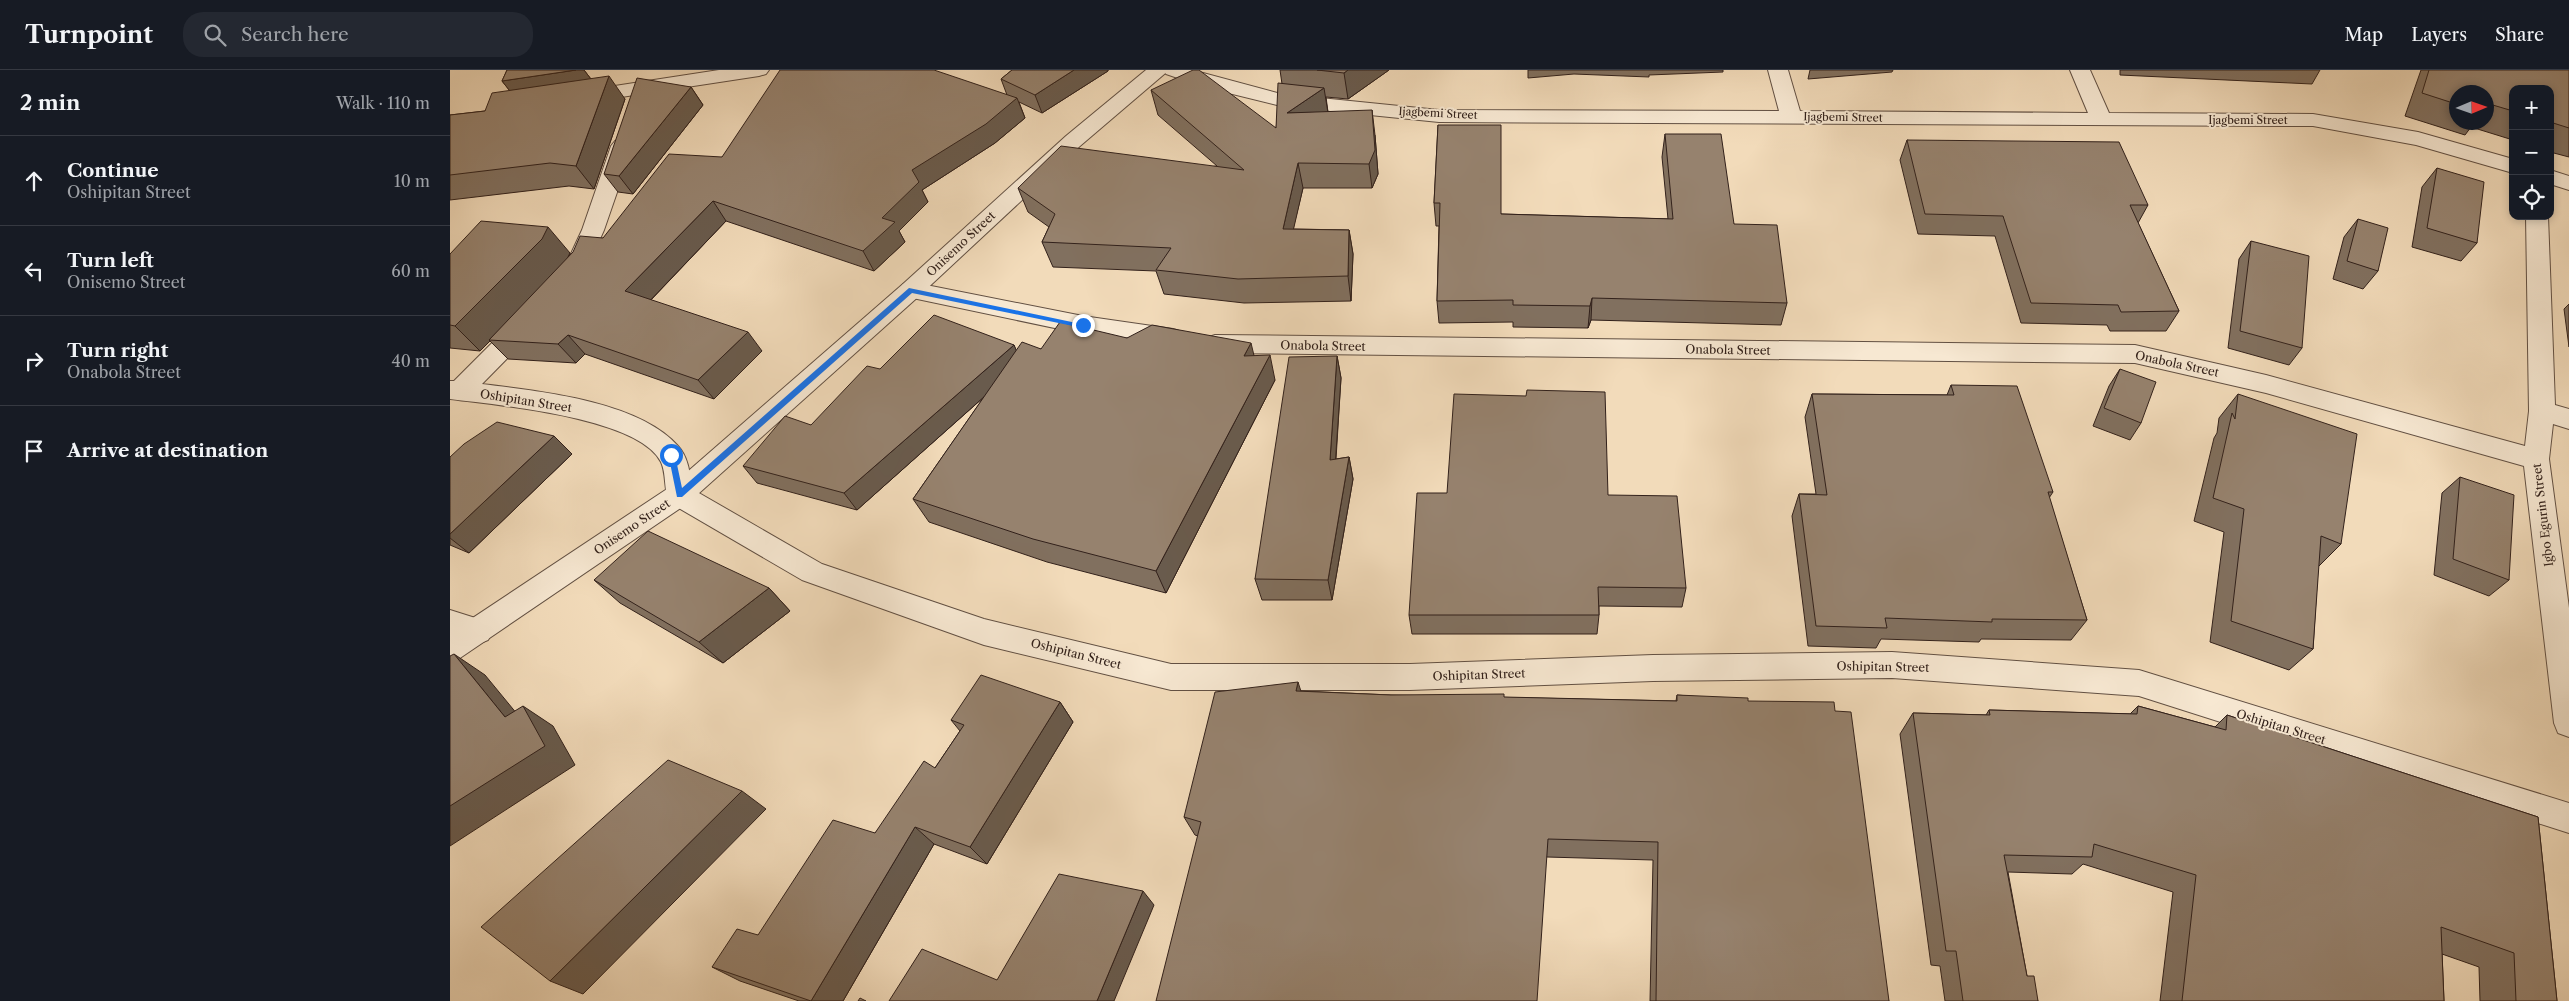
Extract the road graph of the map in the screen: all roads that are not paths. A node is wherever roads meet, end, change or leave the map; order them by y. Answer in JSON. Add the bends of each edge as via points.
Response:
{"nodes":[{"id":1,"x":758,"y":70,"type":"edge"},
{"id":2,"x":1159,"y":70,"type":"edge"},
{"id":3,"x":1173,"y":70,"type":"edge"},
{"id":4,"x":1778,"y":70,"type":"edge"},
{"id":5,"x":2080,"y":70,"type":"edge"},
{"id":6,"x":565,"y":100,"type":"edge"},
{"id":7,"x":635,"y":105,"type":"junction"},
{"id":8,"x":1791,"y":116,"type":"junction"},
{"id":9,"x":2101,"y":119,"type":"junction"},
{"id":10,"x":2509,"y":165,"type":"edge"},
{"id":11,"x":2554,"y":178,"type":"edge"},
{"id":12,"x":2569,"y":183,"type":"edge"},
{"id":13,"x":2537,"y":220,"type":"edge"},
{"id":14,"x":563,"y":284,"type":"edge"},
{"id":15,"x":911,"y":290,"type":"junction"},
{"id":16,"x":538,"y":312,"type":"edge"},
{"id":17,"x":455,"y":391,"type":"edge"},
{"id":18,"x":2542,"y":411,"type":"junction"},
{"id":19,"x":2569,"y":419,"type":"edge"},
{"id":20,"x":2536,"y":460,"type":"junction"},
{"id":21,"x":679,"y":495,"type":"junction"},
{"id":22,"x":450,"y":622,"type":"edge"},
{"id":23,"x":478,"y":631,"type":"junction"},
{"id":24,"x":450,"y":648,"type":"edge"},
{"id":25,"x":2569,"y":723,"type":"edge"},
{"id":26,"x":2569,"y":818,"type":"edge"}],
"edges":[{"from":1,"to":7,"type":"street"},
{"from":2,"to":15,"type":"street","name":"Onisemo Street","via":[[1073,141]]},
{"from":3,"to":8,"type":"street","name":"Ijagbemi Street","via":[[1281,100],[1439,116]]},
{"from":4,"to":8,"type":"street"},
{"from":5,"to":9,"type":"street"},
{"from":6,"to":7,"type":"street"},
{"from":7,"to":14,"type":"street","via":[[593,230],[576,270]]},
{"from":8,"to":9,"type":"street","name":"Ijagbemi Street"},
{"from":9,"to":10,"type":"street","name":"Ijagbemi Street","via":[[2313,120],[2418,138]]},
{"from":11,"to":12,"type":"street"},
{"from":13,"to":18,"type":"street","name":"Igbo Egurin Street"},
{"from":15,"to":20,"type":"street","name":"Onabola Street","via":[[1083,325],[1217,344],[2135,354],[2266,384]]},
{"from":15,"to":21,"type":"street","name":"Onisemo Street"},
{"from":16,"to":17,"type":"street"},
{"from":17,"to":21,"type":"street","name":"Oshipitan Street","via":[[563,404],[642,429],[671,455]]},
{"from":18,"to":19,"type":"street"},
{"from":18,"to":20,"type":"street","name":"Igbo Egurin Street"},
{"from":20,"to":25,"type":"street","name":"Igbo Egurin Street"},
{"from":21,"to":23,"type":"street","name":"Onisemo Street"},
{"from":21,"to":26,"type":"street","name":"Oshipitan Street","via":[[812,572],[984,632],[1171,677],[1410,677],[1653,668],[1892,665],[2139,683]]},
{"from":22,"to":23,"type":"street"},
{"from":23,"to":24,"type":"street","name":"Onisemo Street"}]}
